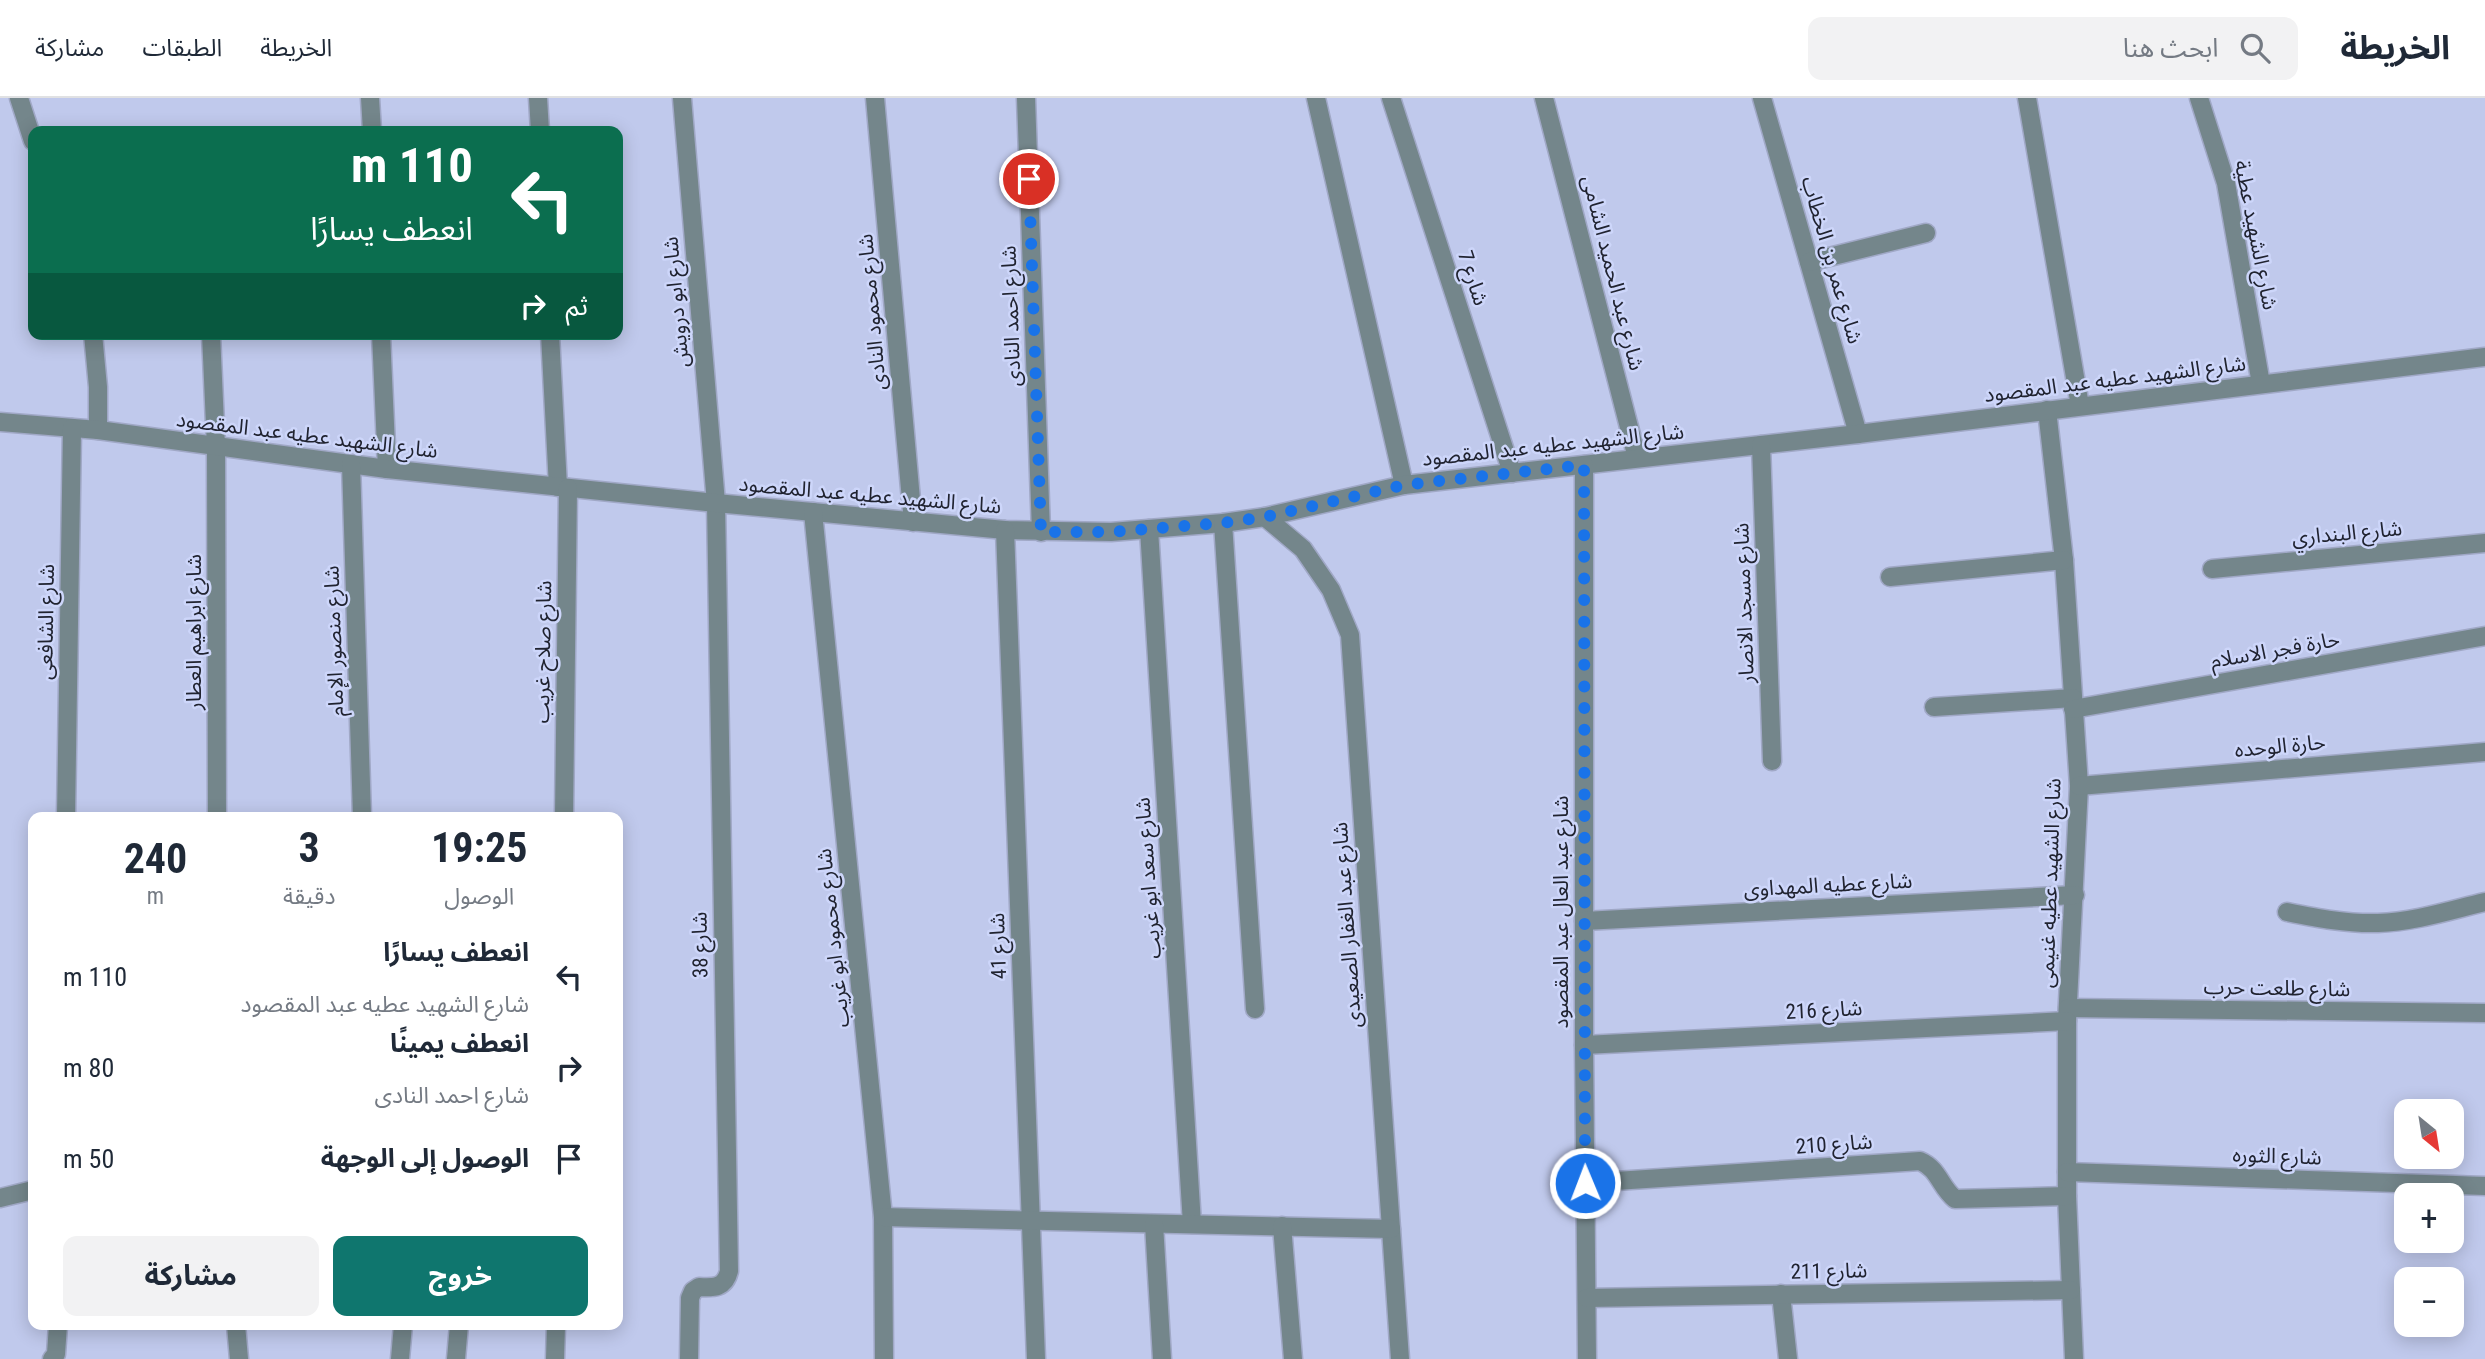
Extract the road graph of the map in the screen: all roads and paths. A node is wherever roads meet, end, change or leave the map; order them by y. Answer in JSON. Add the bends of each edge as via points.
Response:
{"nodes":[{"id":1,"x":19,"y":98,"type":"edge"},
{"id":2,"x":370,"y":98,"type":"edge"},
{"id":3,"x":538,"y":98,"type":"edge"},
{"id":4,"x":682,"y":98,"type":"edge"},
{"id":5,"x":875,"y":98,"type":"edge"},
{"id":6,"x":1026,"y":98,"type":"edge"},
{"id":7,"x":1316,"y":98,"type":"edge"},
{"id":8,"x":1391,"y":98,"type":"edge"},
{"id":9,"x":1544,"y":98,"type":"edge"},
{"id":10,"x":1762,"y":98,"type":"edge"},
{"id":11,"x":2027,"y":98,"type":"edge"},
{"id":12,"x":2199,"y":98,"type":"edge"},
{"id":13,"x":28,"y":126,"type":"edge"},
{"id":14,"x":372,"y":126,"type":"edge"},
{"id":15,"x":540,"y":126,"type":"edge"},
{"id":16,"x":1926,"y":233,"type":"dead end"},
{"id":17,"x":1809,"y":262,"type":"junction"},
{"id":18,"x":94,"y":340,"type":"edge"},
{"id":19,"x":211,"y":340,"type":"edge"},
{"id":20,"x":381,"y":340,"type":"edge"},
{"id":21,"x":551,"y":340,"type":"edge"},
{"id":22,"x":2485,"y":357,"type":"edge"},
{"id":23,"x":2261,"y":384,"type":"junction"},
{"id":24,"x":2080,"y":406,"type":"junction"},
{"id":25,"x":2047,"y":410,"type":"junction"},
{"id":26,"x":0,"y":422,"type":"edge"},
{"id":27,"x":72,"y":428,"type":"junction"},
{"id":28,"x":99,"y":430,"type":"junction"},
{"id":29,"x":1858,"y":434,"type":"junction"},
{"id":30,"x":1762,"y":445,"type":"junction"},
{"id":31,"x":216,"y":447,"type":"junction"},
{"id":32,"x":1637,"y":458,"type":"junction"},
{"id":33,"x":351,"y":464,"type":"junction"},
{"id":34,"x":1584,"y":465,"type":"junction"},
{"id":35,"x":387,"y":469,"type":"junction"},
{"id":36,"x":1512,"y":472,"type":"junction"},
{"id":37,"x":1404,"y":485,"type":"junction"},
{"id":38,"x":563,"y":487,"type":"junction"},
{"id":39,"x":716,"y":503,"type":"junction"},
{"id":40,"x":813,"y":512,"type":"junction"},
{"id":41,"x":1265,"y":517,"type":"junction"},
{"id":42,"x":913,"y":522,"type":"junction"},
{"id":43,"x":1223,"y":523,"type":"junction"},
{"id":44,"x":1005,"y":530,"type":"junction"},
{"id":45,"x":1150,"y":530,"type":"junction"},
{"id":46,"x":1041,"y":532,"type":"junction"},
{"id":47,"x":2485,"y":543,"type":"edge"},
{"id":48,"x":2064,"y":560,"type":"junction"},
{"id":49,"x":2213,"y":569,"type":"dead end"},
{"id":50,"x":1889,"y":577,"type":"dead end"},
{"id":51,"x":2485,"y":636,"type":"edge"},
{"id":52,"x":2073,"y":704,"type":"junction"},
{"id":53,"x":1934,"y":707,"type":"dead end"},
{"id":54,"x":2485,"y":751,"type":"edge"},
{"id":55,"x":1772,"y":761,"type":"dead end"},
{"id":56,"x":2079,"y":786,"type":"junction"},
{"id":57,"x":66,"y":812,"type":"edge"},
{"id":58,"x":218,"y":812,"type":"edge"},
{"id":59,"x":362,"y":812,"type":"edge"},
{"id":60,"x":564,"y":812,"type":"edge"},
{"id":61,"x":2075,"y":895,"type":"junction"},
{"id":62,"x":2485,"y":902,"type":"edge"},
{"id":63,"x":2287,"y":912,"type":"dead end"},
{"id":64,"x":1584,"y":921,"type":"junction"},
{"id":65,"x":1255,"y":1009,"type":"dead end"},
{"id":66,"x":2485,"y":1013,"type":"edge"},
{"id":67,"x":2068,"y":1014,"type":"junction"},
{"id":68,"x":1584,"y":1045,"type":"junction"},
{"id":69,"x":2067,"y":1172,"type":"junction"},
{"id":70,"x":1585,"y":1183,"type":"junction"},
{"id":71,"x":2485,"y":1186,"type":"edge"},
{"id":72,"x":28,"y":1191,"type":"edge"},
{"id":73,"x":2067,"y":1196,"type":"junction"},
{"id":74,"x":0,"y":1198,"type":"edge"},
{"id":75,"x":883,"y":1217,"type":"junction"},
{"id":76,"x":1031,"y":1221,"type":"junction"},
{"id":77,"x":1154,"y":1224,"type":"junction"},
{"id":78,"x":1192,"y":1224,"type":"junction"},
{"id":79,"x":1282,"y":1227,"type":"junction"},
{"id":80,"x":1391,"y":1229,"type":"junction"},
{"id":81,"x":2071,"y":1290,"type":"junction"},
{"id":82,"x":1781,"y":1294,"type":"junction"},
{"id":83,"x":1587,"y":1298,"type":"junction"},
{"id":84,"x":236,"y":1330,"type":"edge"},
{"id":85,"x":403,"y":1330,"type":"edge"},
{"id":86,"x":458,"y":1330,"type":"edge"},
{"id":87,"x":556,"y":1330,"type":"edge"},
{"id":88,"x":58,"y":1331,"type":"edge"},
{"id":89,"x":52,"y":1359,"type":"edge"},
{"id":90,"x":239,"y":1359,"type":"edge"},
{"id":91,"x":400,"y":1359,"type":"edge"},
{"id":92,"x":456,"y":1359,"type":"edge"},
{"id":93,"x":555,"y":1359,"type":"edge"},
{"id":94,"x":689,"y":1359,"type":"edge"},
{"id":95,"x":884,"y":1359,"type":"edge"},
{"id":96,"x":1036,"y":1359,"type":"edge"},
{"id":97,"x":1163,"y":1359,"type":"edge"},
{"id":98,"x":1293,"y":1359,"type":"edge"},
{"id":99,"x":1400,"y":1359,"type":"edge"},
{"id":100,"x":1587,"y":1359,"type":"edge"},
{"id":101,"x":1788,"y":1359,"type":"edge"},
{"id":102,"x":2074,"y":1359,"type":"edge"}],
"edges":[{"from":1,"to":13,"type":"street"},
{"from":2,"to":14,"type":"street"},
{"from":3,"to":15,"type":"street"},
{"from":4,"to":39,"type":"street","name":"شارع ابو درويش"},
{"from":5,"to":42,"type":"street","name":"شارع محمود النادى"},
{"from":6,"to":46,"type":"street","name":"شارع احمد النادى"},
{"from":7,"to":37,"type":"street"},
{"from":8,"to":36,"type":"street","name":"شارع 7"},
{"from":9,"to":32,"type":"street","name":"شارع عبد الحميد الشامى"},
{"from":10,"to":17,"type":"street","name":"شارع عمر بن الخطاب"},
{"from":11,"to":24,"type":"street"},
{"from":12,"to":23,"type":"street","name":"شارع الشهيد عطية","via":[[2226,183]]},
{"from":16,"to":17,"type":"street"},
{"from":17,"to":29,"type":"street","name":"شارع عمر بن الخطاب"},
{"from":18,"to":28,"type":"street"},
{"from":19,"to":31,"type":"street","name":"شارع ابراهيم العطار"},
{"from":20,"to":35,"type":"street"},
{"from":21,"to":38,"type":"street","name":"شارع صلاح غريب"},
{"from":22,"to":23,"type":"street","name":"شارع الشهيد عطيه عبد المقصود"},
{"from":23,"to":24,"type":"street","name":"شارع الشهيد عطيه عبد المقصود"},
{"from":24,"to":25,"type":"street","name":"شارع الشهيد عطيه عبد المقصود"},
{"from":25,"to":29,"type":"street","name":"شارع الشهيد عطيه عبد المقصود"},
{"from":25,"to":48,"type":"street","name":"شارع الشهيد عطيه غنيمى"},
{"from":26,"to":27,"type":"street","name":"شارع الشهيد عطيه عبد المقصود"},
{"from":27,"to":28,"type":"street","name":"شارع الشهيد عطيه عبد المقصود"},
{"from":27,"to":57,"type":"street","name":"شارع الشافعى"},
{"from":28,"to":31,"type":"street","name":"شارع الشهيد عطيه عبد المقصود"},
{"from":29,"to":30,"type":"street","name":"شارع الشهيد عطيه عبد المقصود"},
{"from":30,"to":32,"type":"street","name":"شارع الشهيد عطيه عبد المقصود"},
{"from":30,"to":55,"type":"street","name":"شارع مسجد الانصار"},
{"from":31,"to":33,"type":"street","name":"شارع الشهيد عطيه عبد المقصود"},
{"from":31,"to":58,"type":"street","name":"شارع ابراهيم العطار"},
{"from":32,"to":34,"type":"street","name":"شارع الشهيد عطيه عبد المقصود"},
{"from":33,"to":35,"type":"street","name":"شارع الشهيد عطيه عبد المقصود"},
{"from":33,"to":59,"type":"street","name":"شارع منصور الإمام"},
{"from":34,"to":36,"type":"street","name":"شارع الشهيد عطيه عبد المقصود"},
{"from":34,"to":64,"type":"street","name":"شارع عبد العال عبد المقصود"},
{"from":35,"to":38,"type":"street","name":"شارع الشهيد عطيه عبد المقصود"},
{"from":36,"to":37,"type":"street","name":"شارع الشهيد عطيه عبد المقصود"},
{"from":37,"to":41,"type":"street","name":"شارع الشهيد عطيه عبد المقصود"},
{"from":38,"to":39,"type":"street","name":"شارع الشهيد عطيه عبد المقصود"},
{"from":38,"to":60,"type":"street","name":"شارع صلاح غريب"},
{"from":39,"to":40,"type":"street","name":"شارع الشهيد عطيه عبد المقصود"},
{"from":39,"to":94,"type":"street","name":"شارع 38","via":[[729,1271],[722,1285],[693,1291]]},
{"from":40,"to":42,"type":"street","name":"شارع الشهيد عطيه عبد المقصود"},
{"from":40,"to":75,"type":"street","name":"شارع محمود ابو غريب"},
{"from":41,"to":43,"type":"street","name":"شارع الشهيد عطيه عبد المقصود"},
{"from":41,"to":80,"type":"street","name":"شارع عبد الغفار الصعيدى","via":[[1303,549],[1331,590],[1350,635]]},
{"from":42,"to":44,"type":"street","name":"شارع الشهيد عطيه عبد المقصود"},
{"from":43,"to":45,"type":"street","name":"شارع الشهيد عطيه عبد المقصود"},
{"from":43,"to":65,"type":"street"},
{"from":44,"to":46,"type":"street","name":"شارع الشهيد عطيه عبد المقصود"},
{"from":44,"to":76,"type":"street","name":"شارع 41"},
{"from":45,"to":46,"type":"street","name":"شارع الشهيد عطيه عبد المقصود"},
{"from":45,"to":78,"type":"street","name":"شارع سعد ابو غريب"},
{"from":47,"to":49,"type":"street","name":"شارع البنداري"},
{"from":48,"to":50,"type":"street"},
{"from":48,"to":52,"type":"street","name":"شارع الشهيد عطيه غنيمى"},
{"from":51,"to":52,"type":"street","name":"حارة فجر الاسلام"},
{"from":52,"to":53,"type":"street","name":"حارة فجر الاسلام"},
{"from":52,"to":56,"type":"street","name":"شارع الشهيد عطيه غنيمى"},
{"from":54,"to":56,"type":"street","name":"حارة الوحده"},
{"from":56,"to":61,"type":"street","name":"شارع الشهيد عطيه غنيمى"},
{"from":61,"to":64,"type":"street","name":"شارع عطيه المهداوى"},
{"from":61,"to":67,"type":"street","name":"شارع الشهيد عطيه غنيمى"},
{"from":62,"to":63,"type":"street","via":[[2380,923],[2333,922]]},
{"from":64,"to":68,"type":"street","name":"شارع عبد العال عبد المقصود"},
{"from":66,"to":67,"type":"street","name":"شارع طلعت حرب"},
{"from":67,"to":68,"type":"street","name":"شارع 216"},
{"from":67,"to":69,"type":"street","name":"شارع الشهيد عطيه غنيمى"},
{"from":68,"to":70,"type":"street","name":"شارع عبد العال عبد المقصود"},
{"from":69,"to":71,"type":"street","name":"شارع الثوره"},
{"from":69,"to":73,"type":"street","name":"شارع الشهيد عطيه غنيمى"},
{"from":70,"to":73,"type":"street","name":"شارع 210","via":[[1920,1161],[1934,1169],[1955,1199]]},
{"from":70,"to":83,"type":"street","name":"شارع عبد العال عبد المقصود"},
{"from":72,"to":74,"type":"street"},
{"from":73,"to":81,"type":"street","name":"شارع الشهيد عطيه غنيمى"},
{"from":75,"to":76,"type":"street"},
{"from":75,"to":95,"type":"street","name":"شارع محمود ابو غريب"},
{"from":76,"to":77,"type":"street"},
{"from":76,"to":96,"type":"street","name":"شارع 41"},
{"from":77,"to":78,"type":"street"},
{"from":77,"to":97,"type":"street"},
{"from":78,"to":79,"type":"street"},
{"from":79,"to":80,"type":"street"},
{"from":79,"to":98,"type":"street"},
{"from":80,"to":99,"type":"street","name":"شارع عبد الغفار الصعيدى"},
{"from":81,"to":82,"type":"street","name":"شارع 211"},
{"from":81,"to":102,"type":"street","name":"شارع الشهيد عطيه غنيمى"},
{"from":82,"to":83,"type":"street","name":"شارع 211"},
{"from":82,"to":101,"type":"street"},
{"from":83,"to":100,"type":"street","name":"شارع عبد العال عبد المقصود"},
{"from":84,"to":90,"type":"street"},
{"from":85,"to":91,"type":"street"},
{"from":86,"to":92,"type":"street"},
{"from":87,"to":93,"type":"street"},
{"from":88,"to":89,"type":"street"}]}
